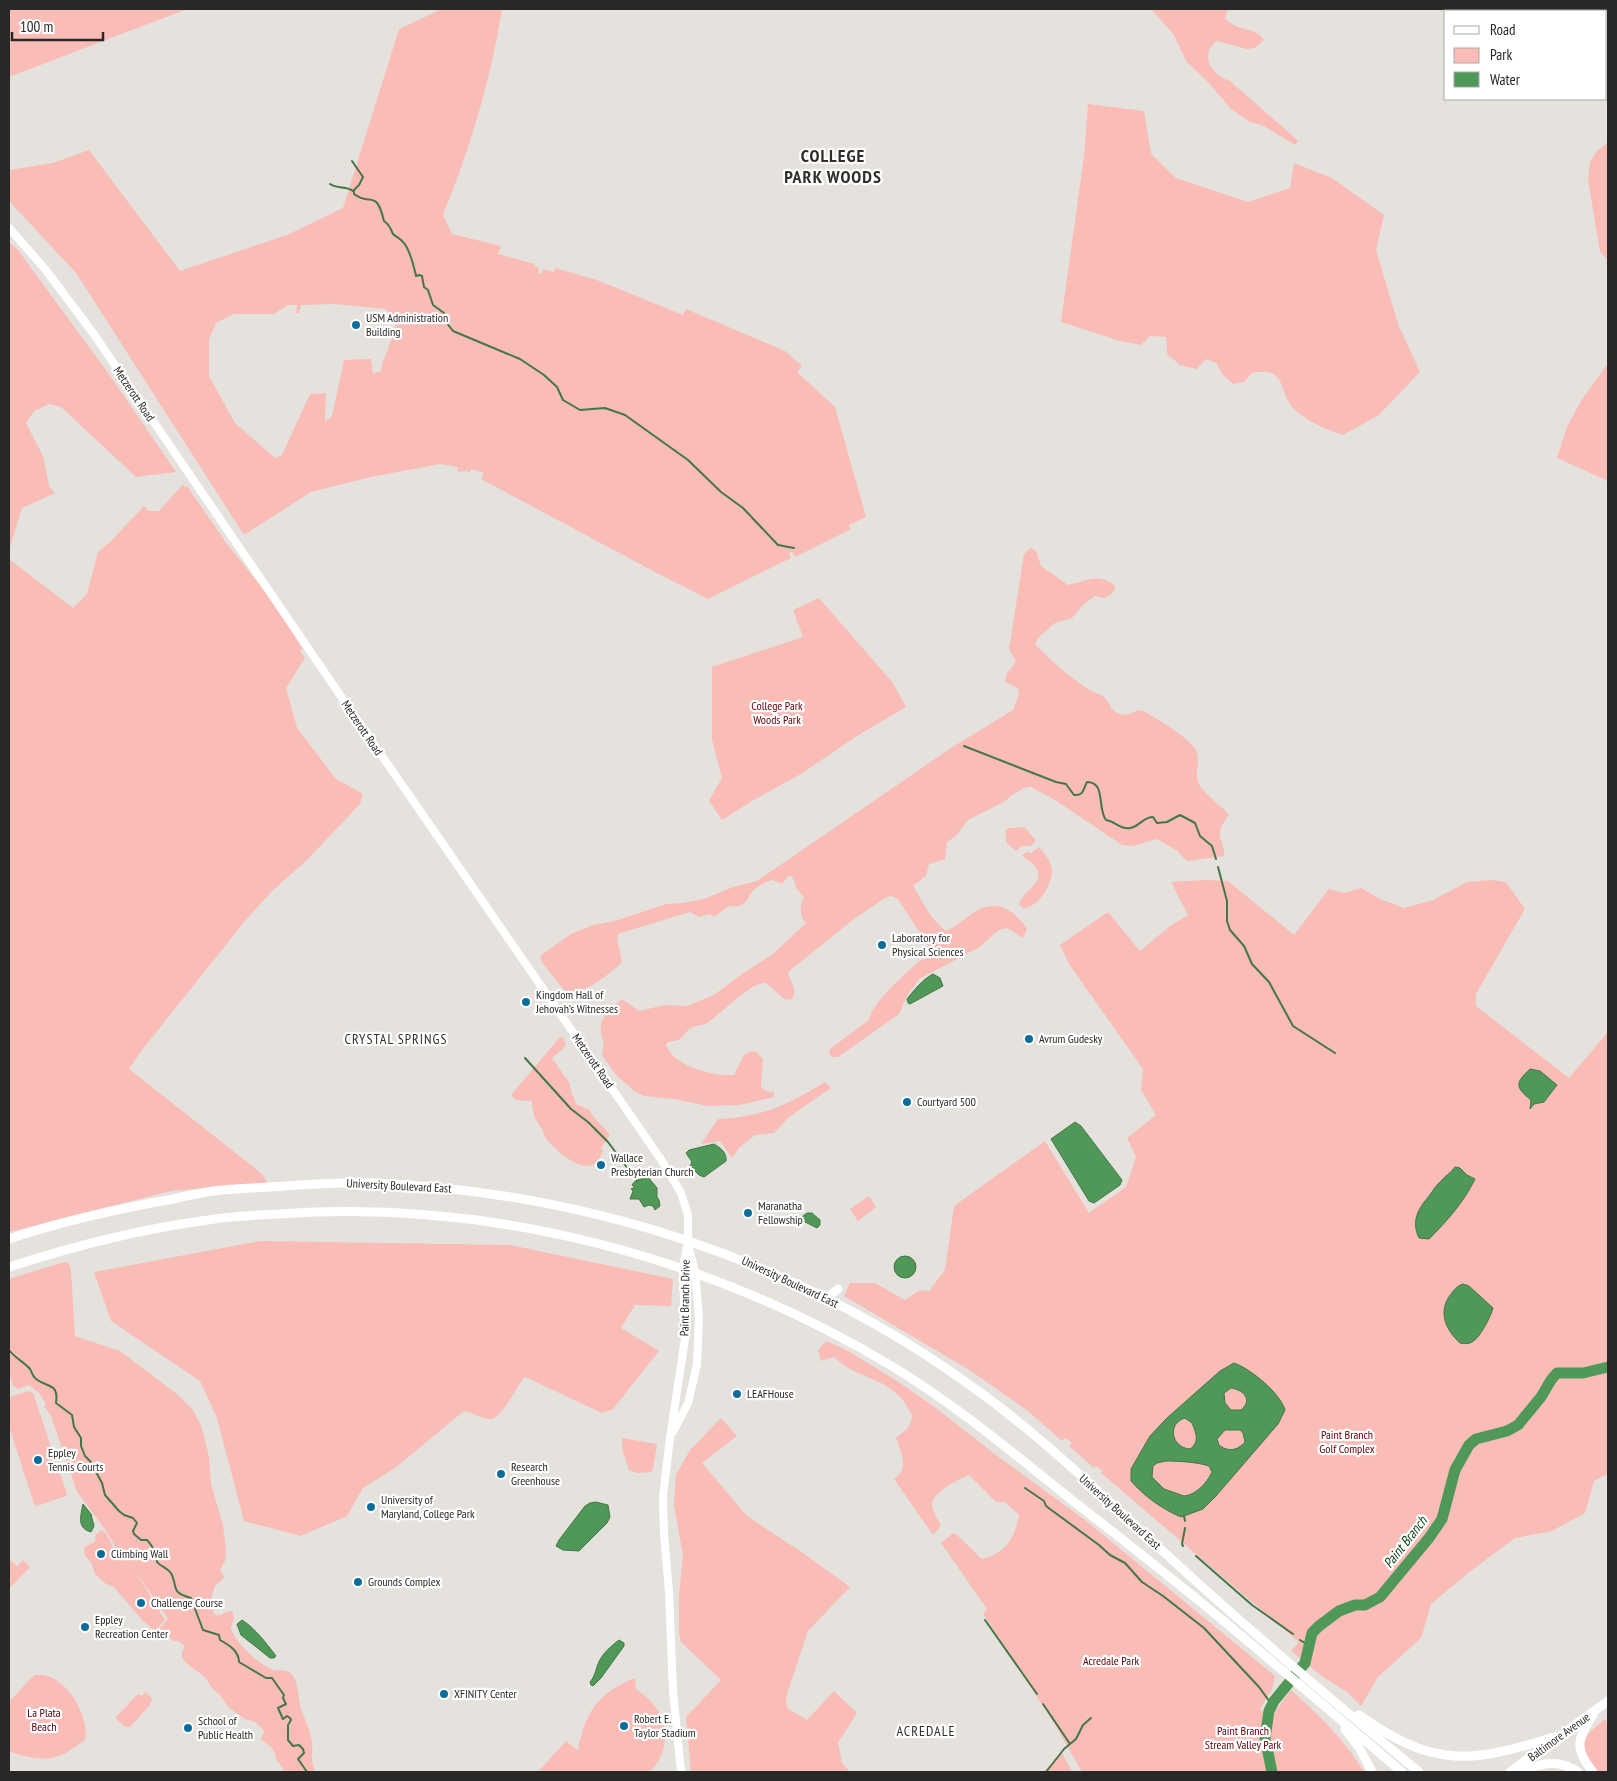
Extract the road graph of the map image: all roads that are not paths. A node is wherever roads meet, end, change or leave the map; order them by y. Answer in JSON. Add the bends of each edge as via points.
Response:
{"nodes":[{"id":1,"x":9,"y":228,"type":"edge"},
{"id":2,"x":9,"y":1239,"type":"edge"},
{"id":3,"x":688,"y":1241,"type":"junction"},
{"id":4,"x":9,"y":1267,"type":"edge"},
{"id":5,"x":683,"y":1268,"type":"junction"},
{"id":6,"x":696,"y":1272,"type":"junction"},
{"id":7,"x":838,"y":1289,"type":"dead end"},
{"id":8,"x":822,"y":1296,"type":"junction"},
{"id":9,"x":670,"y":1438,"type":"junction"},
{"id":10,"x":1311,"y":1682,"type":"junction"},
{"id":11,"x":1608,"y":1701,"type":"edge"},
{"id":12,"x":1596,"y":1710,"type":"junction"},
{"id":13,"x":1330,"y":1712,"type":"junction"},
{"id":14,"x":1563,"y":1735,"type":"junction"},
{"id":15,"x":1418,"y":1771,"type":"edge"},
{"id":16,"x":681,"y":1772,"type":"edge"},
{"id":17,"x":1372,"y":1772,"type":"edge"},
{"id":18,"x":1402,"y":1772,"type":"edge"},
{"id":19,"x":1510,"y":1772,"type":"edge"},
{"id":20,"x":1515,"y":1772,"type":"edge"},
{"id":21,"x":1578,"y":1772,"type":"edge"},
{"id":22,"x":1592,"y":1772,"type":"edge"}],
"edges":[{"from":1,"to":3,"type":"street","name":"Metzerott Road","via":[[93,333],[662,1161],[687,1210]]},
{"from":2,"to":3,"type":"main road","name":"University Boulevard East","via":[[113,1210],[206,1192],[372,1183],[459,1190],[554,1205]]},
{"from":3,"to":5,"type":"street","name":"Paint Branch Drive"},
{"from":3,"to":6,"type":"street","name":"Paint Branch Drive"},
{"from":3,"to":8,"type":"main road","name":"University Boulevard East","via":[[756,1265]]},
{"from":4,"to":5,"type":"main road","name":"University Boulevard East","via":[[108,1238],[210,1219],[314,1211],[372,1211],[497,1223],[583,1239]]},
{"from":5,"to":6,"type":"main road","name":"University Boulevard East"},
{"from":5,"to":9,"type":"street","name":"Paint Branch Drive","via":[[685,1339]]},
{"from":6,"to":9,"type":"street","name":"Paint Branch Drive","via":[[699,1317],[697,1365],[688,1403]]},
{"from":6,"to":13,"type":"main road","name":"University Boulevard East","via":[[790,1312],[889,1364],[933,1392],[1201,1603]]},
{"from":7,"to":8,"type":"main road","via":[[829,1296]]},
{"from":8,"to":10,"type":"main road","name":"University Boulevard East","via":[[870,1320],[987,1397],[1073,1469]]},
{"from":9,"to":16,"type":"street","name":"Paint Branch Drive","via":[[663,1490],[664,1534],[672,1691]]},
{"from":10,"to":14,"type":"main road","via":[[1387,1735],[1410,1746],[1445,1755],[1472,1757]]},
{"from":10,"to":15,"type":"main road","name":"University Boulevard East"},
{"from":11,"to":12,"type":"main road","name":"Baltimore Avenue"},
{"from":12,"to":14,"type":"main road","name":"Baltimore Avenue"},
{"from":12,"to":22,"type":"main road","via":[[1579,1743],[1583,1760]]},
{"from":13,"to":17,"type":"main road","via":[[1360,1749]]},
{"from":13,"to":18,"type":"main road","name":"University Boulevard East"},
{"from":14,"to":19,"type":"main road","name":"Baltimore Avenue"},
{"from":20,"to":21,"type":"main road","via":[[1554,1763]]}]}
